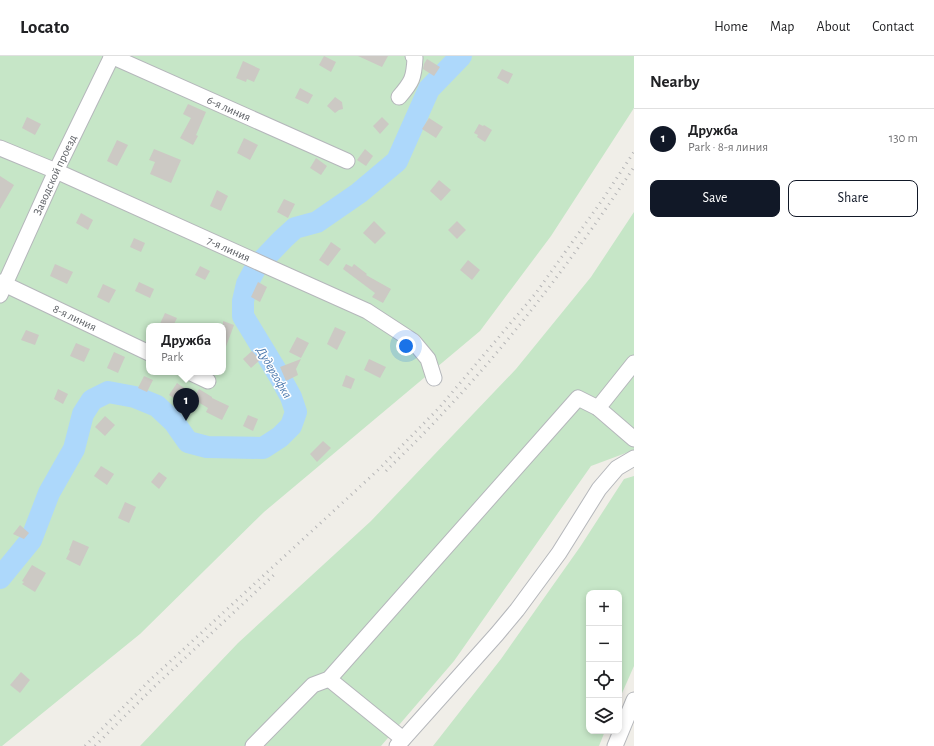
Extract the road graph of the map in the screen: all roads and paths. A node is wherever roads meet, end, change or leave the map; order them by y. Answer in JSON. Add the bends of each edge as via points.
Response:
{"nodes":[{"id":1,"x":111,"y":56,"type":"edge"},
{"id":2,"x":413,"y":56,"type":"edge"},
{"id":3,"x":399,"y":97,"type":"dead end"},
{"id":4,"x":0,"y":148,"type":"edge"},
{"id":5,"x":347,"y":161,"type":"dead end"},
{"id":6,"x":56,"y":171,"type":"junction"},
{"id":7,"x":2,"y":287,"type":"edge"},
{"id":8,"x":146,"y":352,"type":"edge"},
{"id":9,"x":634,"y":363,"type":"edge"},
{"id":10,"x":195,"y":375,"type":"edge"},
{"id":11,"x":434,"y":378,"type":"dead end"},
{"id":12,"x":208,"y":381,"type":"dead end"},
{"id":13,"x":598,"y":408,"type":"junction"},
{"id":14,"x":634,"y":439,"type":"edge"},
{"id":15,"x":634,"y":458,"type":"edge"},
{"id":16,"x":329,"y":679,"type":"junction"},
{"id":17,"x":634,"y":700,"type":"edge"},
{"id":18,"x":400,"y":743,"type":"edge"},
{"id":19,"x":253,"y":746,"type":"edge"},
{"id":20,"x":615,"y":746,"type":"edge"}],
"edges":[{"from":1,"to":5,"type":"street","name":"6-я линия"},
{"from":1,"to":6,"type":"street","name":"Заводской проезд"},
{"from":2,"to":3,"type":"street","via":[[414,69],[410,84]]},
{"from":4,"to":6,"type":"street","name":"7-я линия"},
{"from":6,"to":7,"type":"street","name":"Заводской проезд"},
{"from":6,"to":11,"type":"street","name":"7-я линия","via":[[368,310],[414,341],[428,359]]},
{"from":7,"to":8,"type":"street","name":"8-я линия"},
{"from":9,"to":13,"type":"street"},
{"from":10,"to":12,"type":"street"},
{"from":13,"to":14,"type":"street"},
{"from":13,"to":16,"type":"street","via":[[578,398]]},
{"from":15,"to":18,"type":"street","via":[[618,468],[599,489],[559,553],[517,610]]},
{"from":16,"to":18,"type":"street"},
{"from":16,"to":19,"type":"street","via":[[313,685]]},
{"from":17,"to":20,"type":"street"}]}
